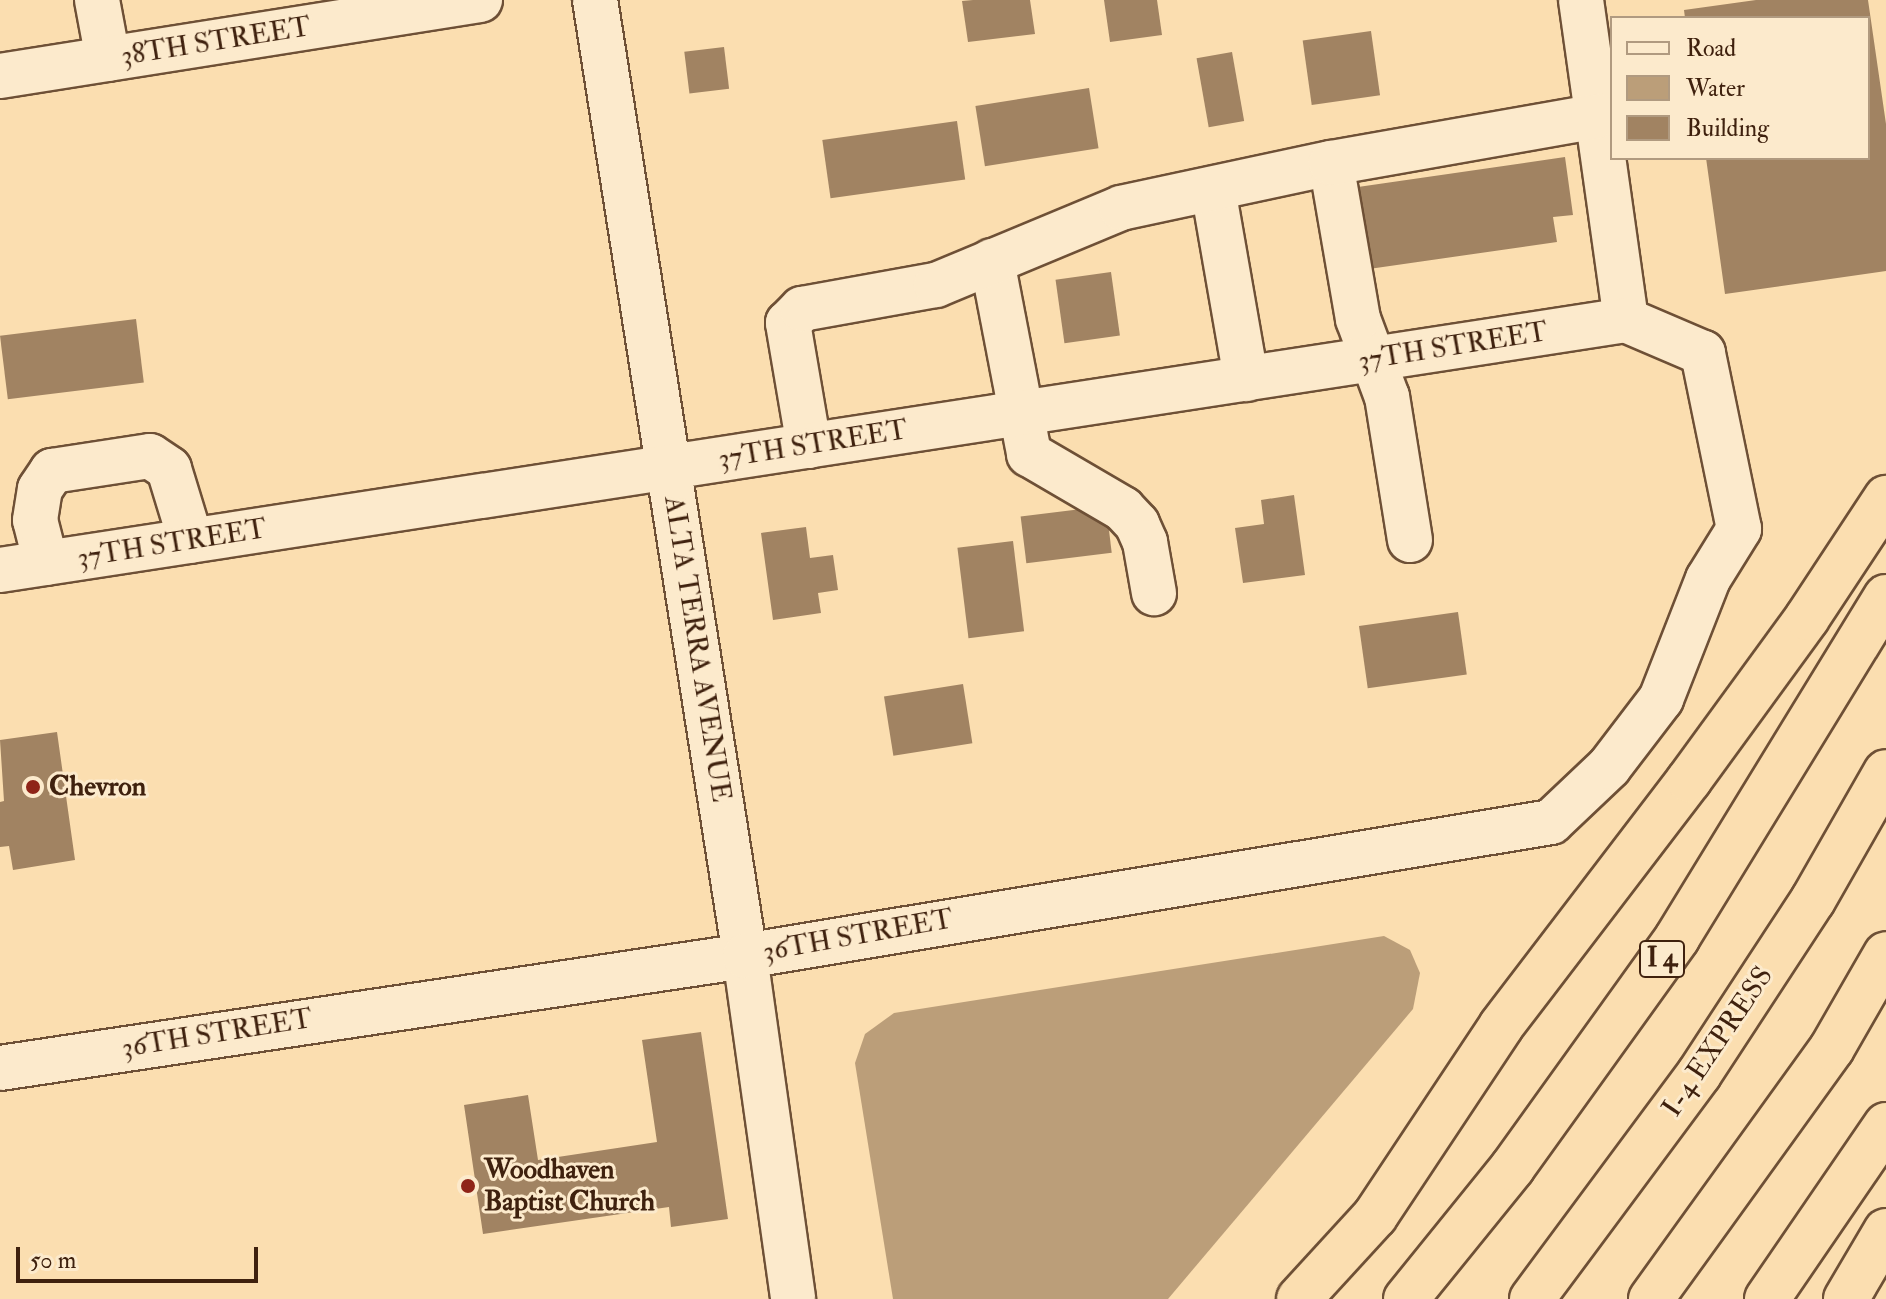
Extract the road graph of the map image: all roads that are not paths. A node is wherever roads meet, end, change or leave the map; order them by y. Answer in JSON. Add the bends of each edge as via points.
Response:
{"nodes":[{"id":1,"x":97,"y":0,"type":"edge"},
{"id":2,"x":480,"y":0,"type":"edge"},
{"id":3,"x":595,"y":0,"type":"edge"},
{"id":4,"x":1581,"y":0,"type":"edge"},
{"id":5,"x":108,"y":59,"type":"junction"},
{"id":6,"x":0,"y":76,"type":"edge"},
{"id":7,"x":1597,"y":116,"type":"junction"},
{"id":8,"x":1331,"y":163,"type":"junction"},
{"id":9,"x":1213,"y":189,"type":"junction"},
{"id":10,"x":992,"y":261,"type":"junction"},
{"id":11,"x":1626,"y":320,"type":"junction"},
{"id":12,"x":1373,"y":359,"type":"junction"},
{"id":13,"x":1246,"y":379,"type":"junction"},
{"id":14,"x":1022,"y":413,"type":"junction"},
{"id":15,"x":809,"y":446,"type":"junction"},
{"id":16,"x":669,"y":468,"type":"junction"},
{"id":17,"x":1886,"y":498,"type":"edge"},
{"id":18,"x":1410,"y":540,"type":"dead end"},
{"id":19,"x":191,"y":541,"type":"junction"},
{"id":20,"x":46,"y":563,"type":"junction"},
{"id":21,"x":0,"y":570,"type":"edge"},
{"id":22,"x":1154,"y":593,"type":"dead end"},
{"id":23,"x":1886,"y":597,"type":"edge"},
{"id":24,"x":1886,"y":772,"type":"edge"},
{"id":25,"x":1886,"y":954,"type":"edge"},
{"id":26,"x":745,"y":956,"type":"junction"},
{"id":27,"x":0,"y":1068,"type":"edge"},
{"id":28,"x":1886,"y":1125,"type":"edge"},
{"id":29,"x":1886,"y":1231,"type":"edge"},
{"id":30,"x":793,"y":1299,"type":"edge"},
{"id":31,"x":1299,"y":1299,"type":"edge"},
{"id":32,"x":1406,"y":1299,"type":"edge"},
{"id":33,"x":1532,"y":1299,"type":"edge"},
{"id":34,"x":1651,"y":1299,"type":"edge"},
{"id":35,"x":1767,"y":1299,"type":"edge"},
{"id":36,"x":1846,"y":1299,"type":"edge"}],
"edges":[{"from":1,"to":5,"type":"street"},
{"from":2,"to":5,"type":"street","name":"38TH STREET"},
{"from":3,"to":16,"type":"street","name":"ALTA TERRA AVENUE"},
{"from":4,"to":7,"type":"street"},
{"from":5,"to":6,"type":"street","name":"38TH STREET"},
{"from":7,"to":8,"type":"street"},
{"from":7,"to":11,"type":"street"},
{"from":8,"to":9,"type":"street"},
{"from":8,"to":12,"type":"street","via":[[1358,319]]},
{"from":9,"to":10,"type":"street","via":[[1121,208]]},
{"from":9,"to":13,"type":"street"},
{"from":10,"to":14,"type":"street"},
{"from":10,"to":15,"type":"street","via":[[936,285],[802,309],[788,323]]},
{"from":11,"to":12,"type":"street","name":"37TH STREET"},
{"from":11,"to":26,"type":"street","name":"36TH STREET","via":[[1703,353],[1739,529],[1708,579],[1661,699],[1609,767],[1551,822]]},
{"from":12,"to":13,"type":"street","name":"37TH STREET"},
{"from":12,"to":18,"type":"street","via":[[1387,397]]},
{"from":13,"to":14,"type":"street","name":"37TH STREET"},
{"from":14,"to":15,"type":"street","name":"37TH STREET"},
{"from":14,"to":22,"type":"street","via":[[1029,454],[1123,509],[1137,524]]},
{"from":15,"to":16,"type":"street","name":"37TH STREET"},
{"from":16,"to":19,"type":"street","name":"37TH STREET"},
{"from":16,"to":26,"type":"street","name":"ALTA TERRA AVENUE"},
{"from":17,"to":31,"type":"highway","via":[[1689,780],[1501,1026],[1375,1216]]},
{"from":19,"to":20,"type":"street","name":"37TH STREET"},
{"from":19,"to":20,"type":"street","via":[[169,469],[150,456],[52,471],[40,489],[35,520]]},
{"from":20,"to":21,"type":"street","name":"37TH STREET"},
{"from":23,"to":32,"type":"highway","number":"I 4","via":[[1677,938],[1512,1168]]},
{"from":24,"to":33,"type":"highway","name":"I-4 EXPRESS","via":[[1813,900],[1699,1074]]},
{"from":25,"to":34,"type":"highway","via":[[1832,1048]]},
{"from":26,"to":27,"type":"street","name":"36TH STREET"},
{"from":26,"to":30,"type":"street","name":"ALTA TERRA AVENUE"},
{"from":28,"to":35,"type":"highway"},
{"from":29,"to":36,"type":"highway"}]}
